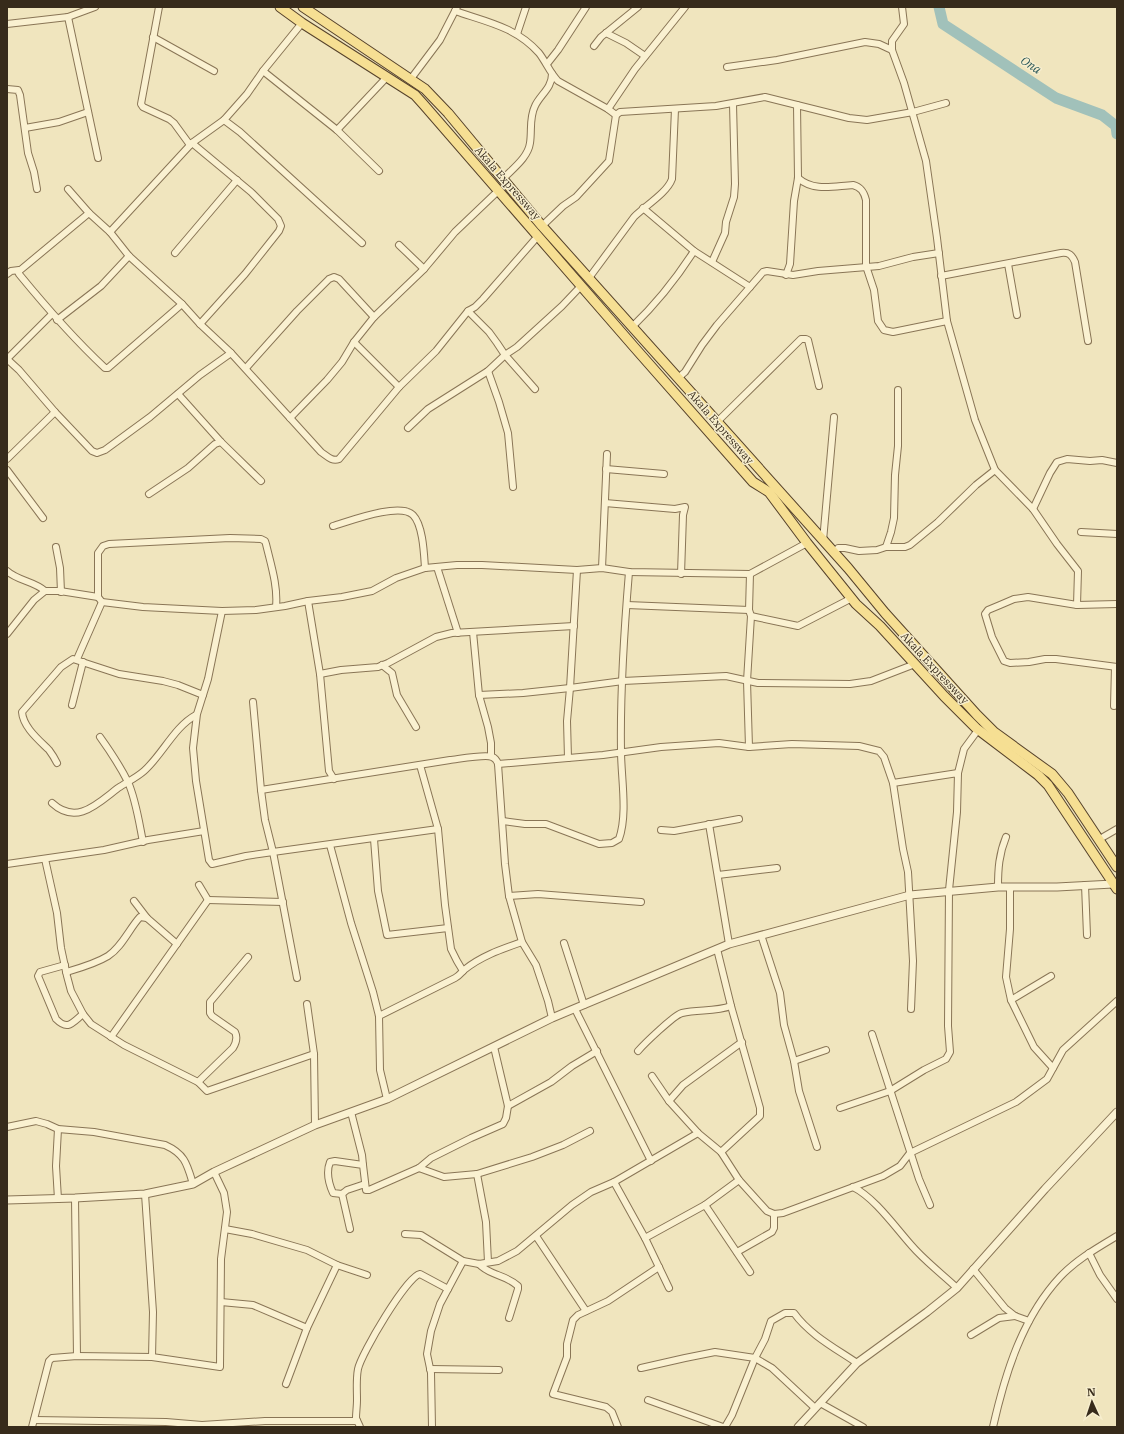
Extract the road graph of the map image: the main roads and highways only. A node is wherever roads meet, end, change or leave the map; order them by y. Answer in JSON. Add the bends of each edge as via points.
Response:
{"nodes":[{"id":1,"x":280,"y":7,"type":"edge"},
{"id":2,"x":303,"y":7,"type":"edge"},
{"id":3,"x":569,"y":255,"type":"junction"},
{"id":4,"x":560,"y":261,"type":"junction"},
{"id":5,"x":848,"y":568,"type":"junction"},
{"id":6,"x":835,"y":578,"type":"junction"},
{"id":7,"x":862,"y":586,"type":"junction"},
{"id":8,"x":854,"y":601,"type":"junction"},
{"id":9,"x":1117,"y":867,"type":"edge"},
{"id":10,"x":1115,"y":887,"type":"edge"}],
"edges":[{"from":1,"to":4,"type":"main road","name":"Akala Expressway","via":[[415,96]]},
{"from":2,"to":3,"type":"main road","name":"Akala Expressway","via":[[425,90],[448,113],[502,180]]},
{"from":3,"to":4,"type":"main road"},
{"from":3,"to":5,"type":"main road","name":"Akala Expressway"},
{"from":4,"to":6,"type":"main road","name":"Akala Expressway","via":[[753,482],[769,492]]},
{"from":5,"to":6,"type":"main road"},
{"from":5,"to":7,"type":"main road","name":"Akala Expressway"},
{"from":6,"to":8,"type":"main road","name":"Akala Expressway"},
{"from":7,"to":8,"type":"main road"},
{"from":7,"to":9,"type":"main road","name":"Akala Expressway","via":[[994,732],[1052,774],[1068,793]]},
{"from":8,"to":10,"type":"main road","name":"Akala Expressway","via":[[978,730],[1048,785]]}]}
